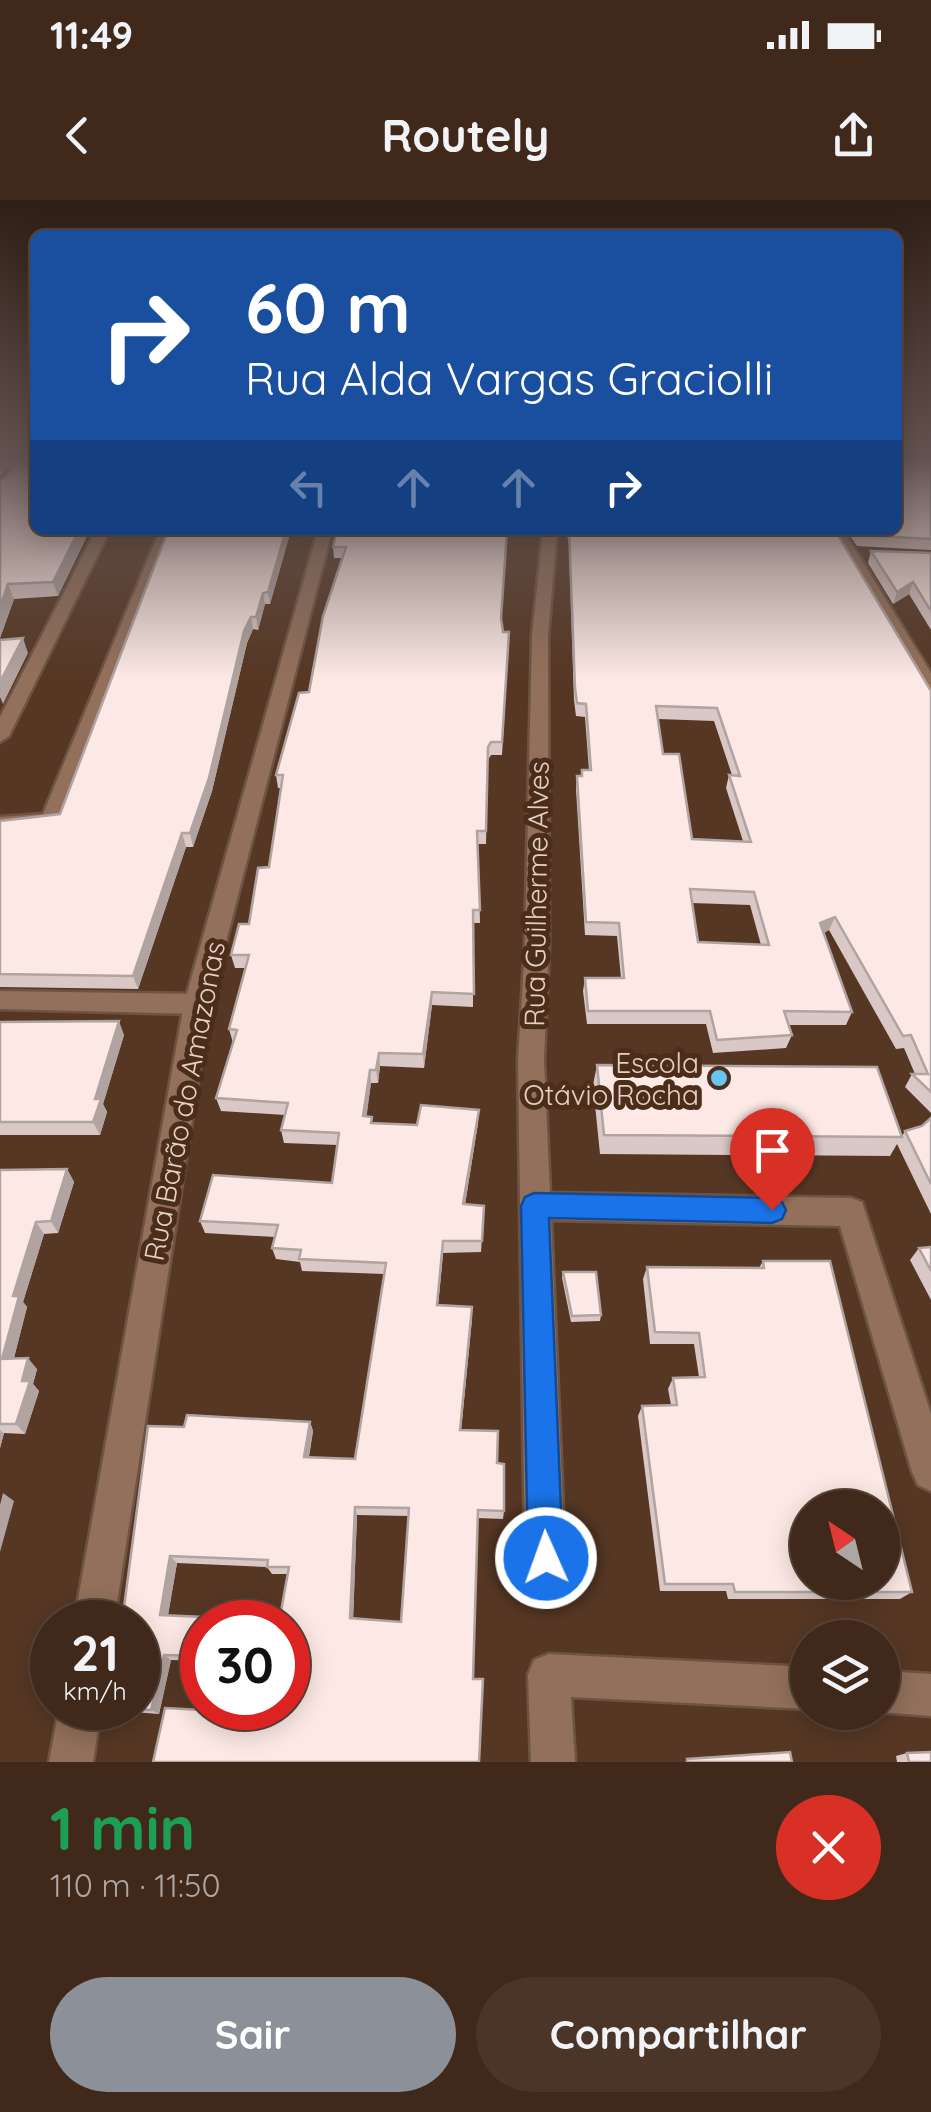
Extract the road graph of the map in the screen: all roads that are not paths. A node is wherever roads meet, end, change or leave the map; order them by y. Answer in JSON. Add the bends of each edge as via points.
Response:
{"nodes":[{"id":1,"x":100,"y":535,"type":"edge"},
{"id":2,"x":164,"y":535,"type":"edge"},
{"id":3,"x":324,"y":535,"type":"edge"},
{"id":4,"x":550,"y":535,"type":"edge"},
{"id":5,"x":841,"y":535,"type":"edge"},
{"id":6,"x":931,"y":688,"type":"edge"},
{"id":7,"x":0,"y":736,"type":"edge"},
{"id":8,"x":0,"y":824,"type":"edge"},
{"id":9,"x":0,"y":1000,"type":"edge"},
{"id":10,"x":196,"y":1004,"type":"junction"},
{"id":11,"x":534,"y":1206,"type":"junction"},
{"id":12,"x":931,"y":1472,"type":"edge"},
{"id":13,"x":546,"y":1558,"type":"dead end"},
{"id":14,"x":98,"y":1600,"type":"edge"},
{"id":15,"x":790,"y":1687,"type":"edge"},
{"id":16,"x":900,"y":1693,"type":"edge"},
{"id":17,"x":931,"y":1695,"type":"edge"},
{"id":18,"x":76,"y":1730,"type":"edge"},
{"id":19,"x":71,"y":1762,"type":"edge"},
{"id":20,"x":553,"y":1762,"type":"edge"}],
"edges":[{"from":1,"to":7,"type":"street"},
{"from":2,"to":8,"type":"street","via":[[51,820]]},
{"from":3,"to":10,"type":"street","name":"Rua Barão do Amazonas"},
{"from":4,"to":11,"type":"street","name":"Rua Guilherme Alves","via":[[540,636]]},
{"from":5,"to":6,"type":"street","via":[[859,554]]},
{"from":9,"to":10,"type":"street"},
{"from":10,"to":14,"type":"street","name":"Rua Barão do Amazonas"},
{"from":11,"to":12,"type":"street","via":[[851,1212]]},
{"from":11,"to":13,"type":"street","name":"Rua Guilherme Alves"},
{"from":15,"to":20,"type":"street","via":[[549,1675]]},
{"from":16,"to":17,"type":"street"},
{"from":18,"to":19,"type":"street"}]}
